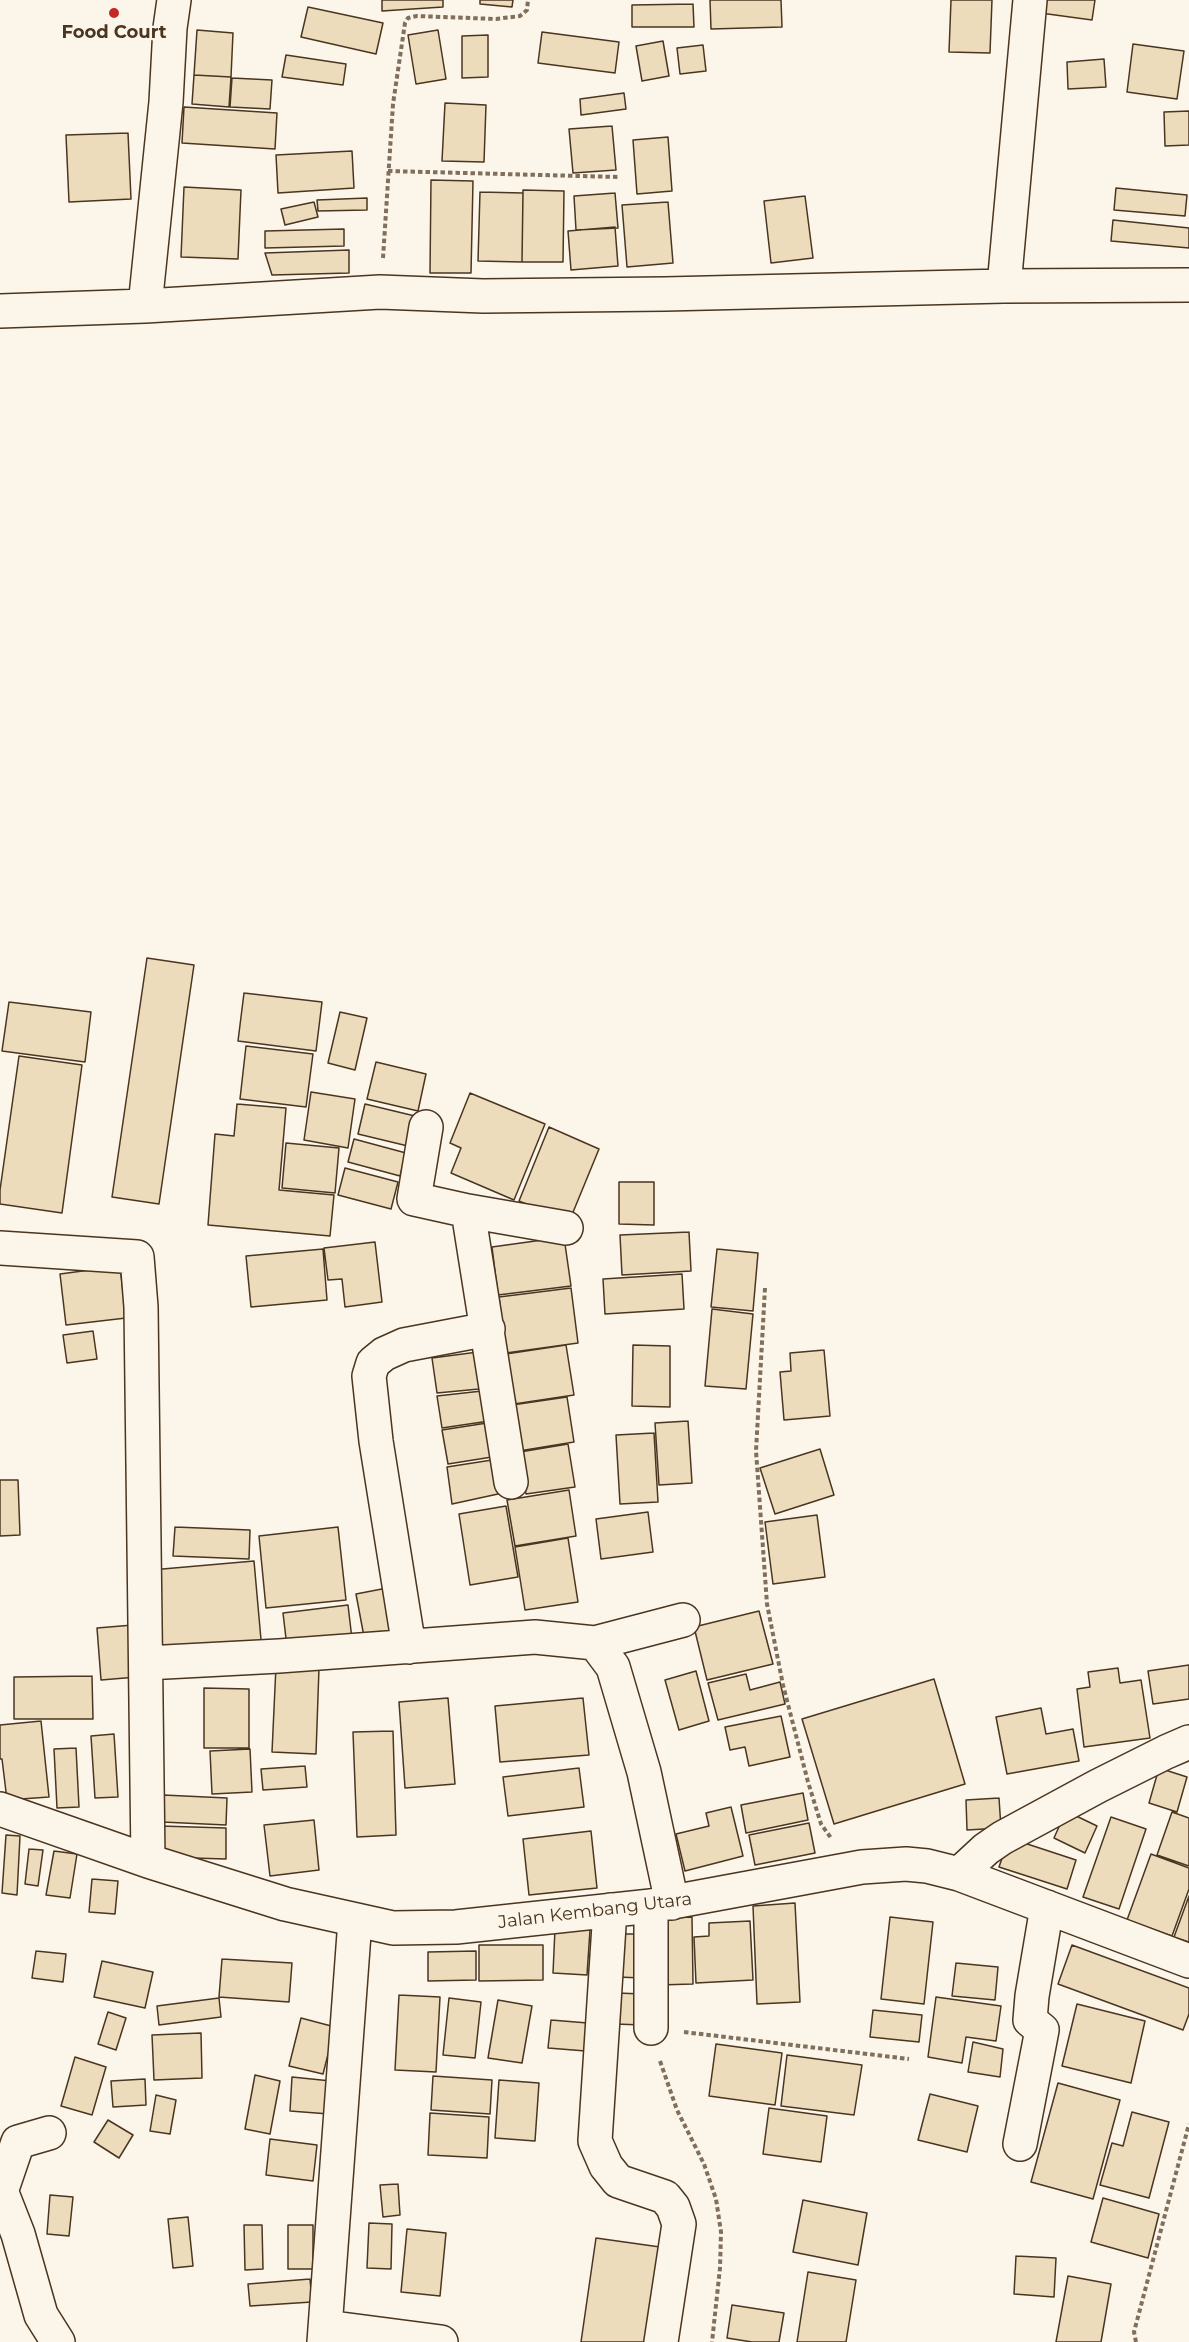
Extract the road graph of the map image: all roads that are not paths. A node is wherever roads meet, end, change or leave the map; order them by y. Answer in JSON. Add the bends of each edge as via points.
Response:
{"nodes":[{"id":1,"x":174,"y":0,"type":"edge"},
{"id":2,"x":1030,"y":0,"type":"edge"},
{"id":3,"x":1189,"y":285,"type":"edge"},
{"id":4,"x":1004,"y":286,"type":"junction"},
{"id":5,"x":145,"y":306,"type":"junction"},
{"id":6,"x":0,"y":311,"type":"edge"},
{"id":7,"x":426,"y":1127,"type":"dead end"},
{"id":8,"x":468,"y":1211,"type":"junction"},
{"id":9,"x":566,"y":1228,"type":"dead end"},
{"id":10,"x":0,"y":1248,"type":"edge"},
{"id":11,"x":488,"y":1329,"type":"junction"},
{"id":12,"x":511,"y":1482,"type":"dead end"},
{"id":13,"x":683,"y":1620,"type":"dead end"},
{"id":14,"x":595,"y":1643,"type":"junction"},
{"id":15,"x":409,"y":1647,"type":"junction"},
{"id":16,"x":146,"y":1663,"type":"junction"},
{"id":17,"x":1189,"y":1742,"type":"edge"},
{"id":18,"x":0,"y":1809,"type":"edge"},
{"id":19,"x":148,"y":1862,"type":"junction"},
{"id":20,"x":959,"y":1874,"type":"junction"},
{"id":21,"x":662,"y":1904,"type":"junction"},
{"id":22,"x":1047,"y":1907,"type":"junction"},
{"id":23,"x":610,"y":1910,"type":"junction"},
{"id":24,"x":354,"y":1920,"type":"junction"},
{"id":25,"x":1189,"y":1961,"type":"edge"},
{"id":26,"x":651,"y":2028,"type":"road end"},
{"id":27,"x":49,"y":2133,"type":"dead end"},
{"id":28,"x":1020,"y":2144,"type":"dead end"},
{"id":29,"x":1,"y":2189,"type":"edge"},
{"id":30,"x":325,"y":2334,"type":"edge"},
{"id":31,"x":58,"y":2342,"type":"edge"},
{"id":32,"x":441,"y":2342,"type":"edge"},
{"id":33,"x":661,"y":2342,"type":"edge"}],
"edges":[{"from":1,"to":5,"type":"street"},
{"from":2,"to":4,"type":"street"},
{"from":3,"to":4,"type":"street"},
{"from":4,"to":5,"type":"street","via":[[483,296],[380,292]]},
{"from":5,"to":6,"type":"street"},
{"from":7,"to":8,"type":"street","via":[[414,1199]]},
{"from":8,"to":9,"type":"street"},
{"from":8,"to":11,"type":"street"},
{"from":10,"to":16,"type":"street","via":[[137,1257]]},
{"from":11,"to":12,"type":"street"},
{"from":11,"to":15,"type":"street","via":[[404,1346],[373,1363],[369,1376]]},
{"from":13,"to":14,"type":"street"},
{"from":14,"to":15,"type":"street","via":[[535,1637]]},
{"from":14,"to":21,"type":"street","via":[[613,1667],[644,1772]]},
{"from":15,"to":16,"type":"street"},
{"from":16,"to":19,"type":"street"},
{"from":17,"to":20,"type":"street","via":[[1002,1838]]},
{"from":18,"to":19,"type":"street","name":"Jalan Kembang Utara"},
{"from":19,"to":24,"type":"street","name":"Jalan Kembang Utara","via":[[285,1904]]},
{"from":20,"to":21,"type":"street","name":"Jalan Kembang Utara","via":[[906,1864],[862,1867]]},
{"from":20,"to":22,"type":"street","name":"Jalan Kembang Utara"},
{"from":21,"to":23,"type":"street","name":"Jalan Kembang Utara"},
{"from":21,"to":26,"type":"street"},
{"from":22,"to":25,"type":"street","name":"Jalan Kembang Utara"},
{"from":22,"to":28,"type":"street","via":[[1030,2020],[1042,2030]]},
{"from":23,"to":24,"type":"street","name":"Jalan Kembang Utara","via":[[424,1929]]},
{"from":23,"to":33,"type":"street","via":[[595,2141],[618,2181],[666,2197],[679,2224]]},
{"from":24,"to":30,"type":"street"},
{"from":27,"to":29,"type":"street","via":[[18,2142]]},
{"from":29,"to":31,"type":"street","via":[[41,2315]]},
{"from":30,"to":32,"type":"street"}]}
